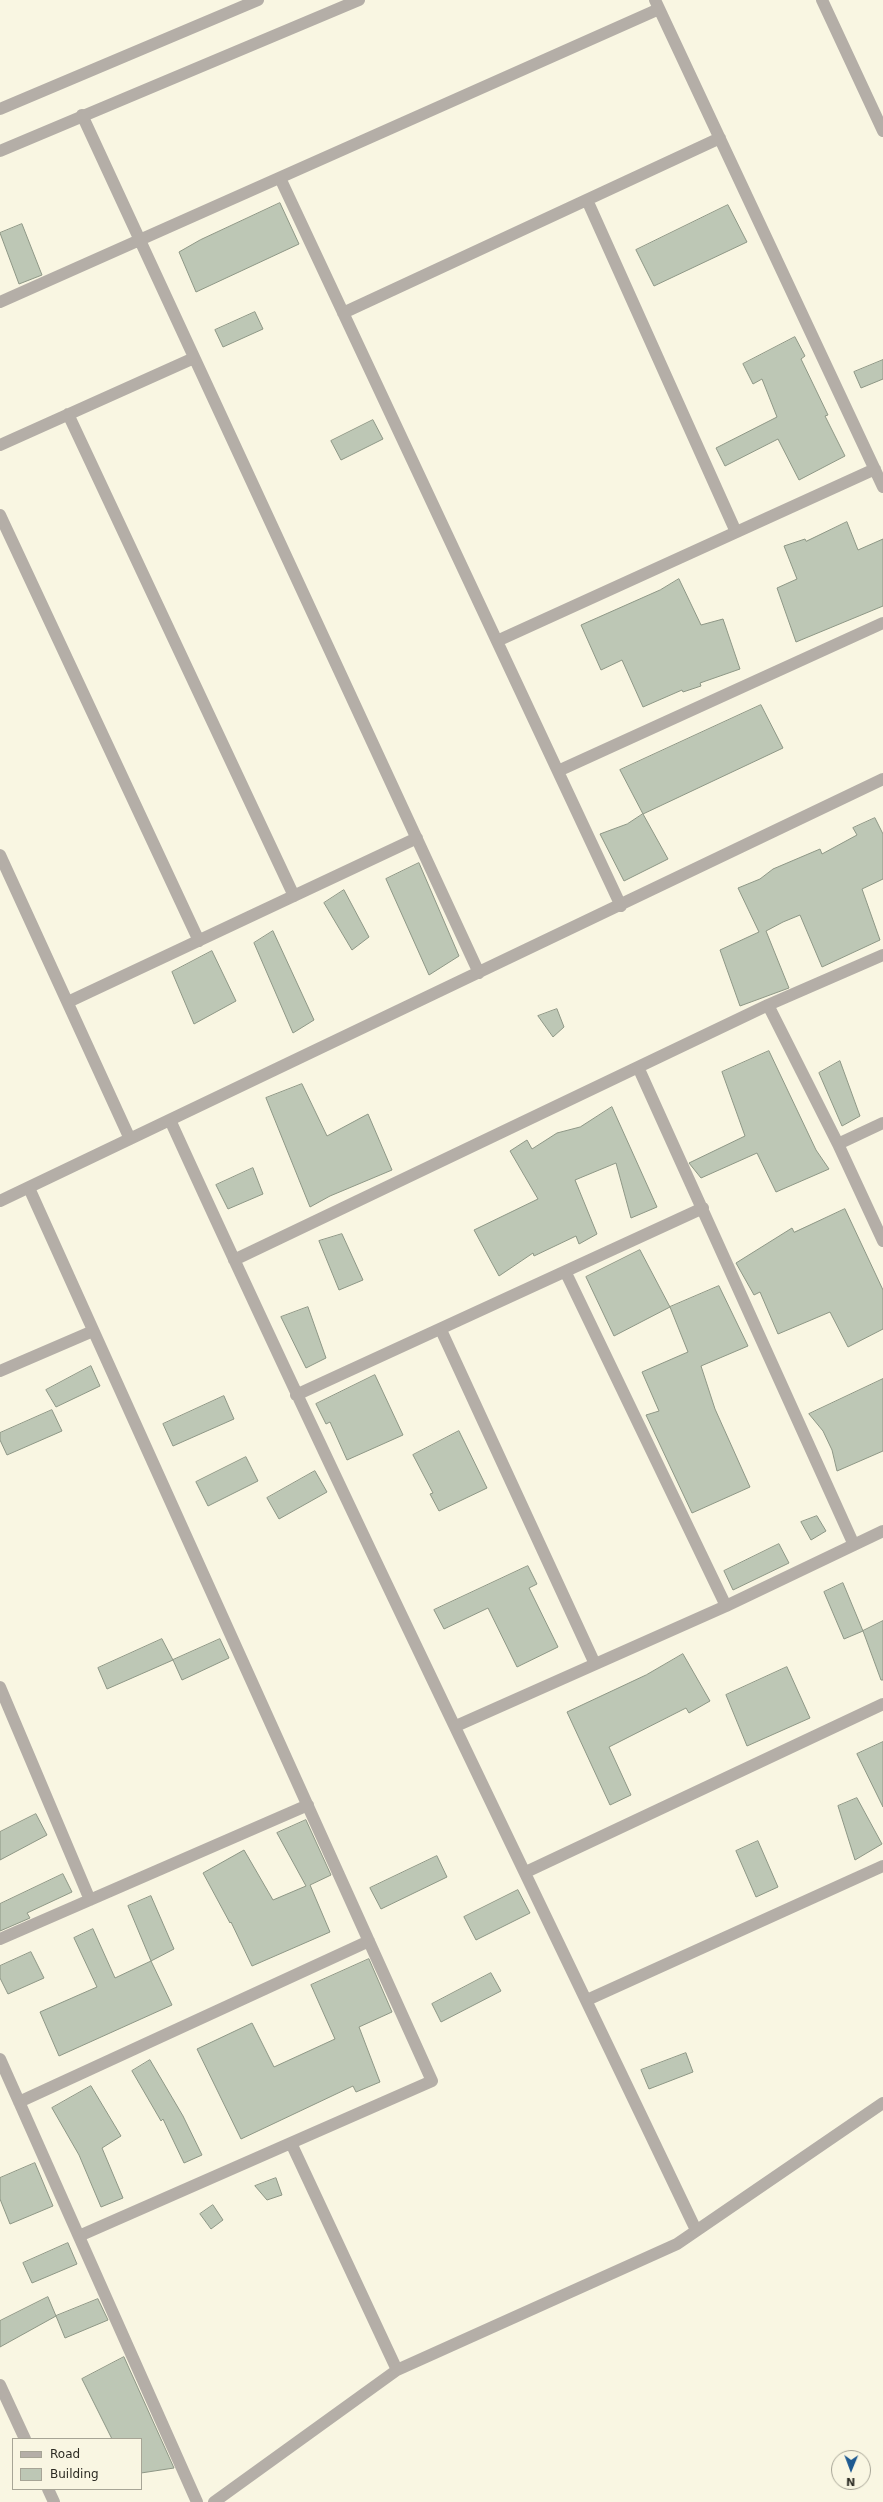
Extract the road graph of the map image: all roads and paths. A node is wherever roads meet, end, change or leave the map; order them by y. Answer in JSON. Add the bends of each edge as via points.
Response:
{"nodes":[{"id":1,"x":258,"y":0,"type":"edge"},
{"id":2,"x":359,"y":0,"type":"edge"},
{"id":3,"x":822,"y":0,"type":"edge"},
{"id":4,"x":236,"y":4,"type":"edge"},
{"id":5,"x":657,"y":4,"type":"edge"},
{"id":6,"x":0,"y":109,"type":"edge"},
{"id":7,"x":82,"y":115,"type":"junction"},
{"id":8,"x":883,"y":131,"type":"edge"},
{"id":9,"x":720,"y":138,"type":"junction"},
{"id":10,"x":0,"y":151,"type":"edge"},
{"id":11,"x":280,"y":178,"type":"junction"},
{"id":12,"x":587,"y":200,"type":"junction"},
{"id":13,"x":140,"y":241,"type":"junction"},
{"id":14,"x":0,"y":302,"type":"edge"},
{"id":15,"x":343,"y":313,"type":"junction"},
{"id":16,"x":194,"y":358,"type":"junction"},
{"id":17,"x":68,"y":414,"type":"junction"},
{"id":18,"x":0,"y":444,"type":"edge"},
{"id":19,"x":875,"y":469,"type":"junction"},
{"id":20,"x":883,"y":487,"type":"edge"},
{"id":21,"x":0,"y":515,"type":"edge"},
{"id":22,"x":736,"y":532,"type":"junction"},
{"id":23,"x":883,"y":623,"type":"edge"},
{"id":24,"x":497,"y":641,"type":"junction"},
{"id":25,"x":558,"y":771,"type":"junction"},
{"id":26,"x":883,"y":779,"type":"edge"},
{"id":27,"x":417,"y":838,"type":"junction"},
{"id":28,"x":0,"y":855,"type":"edge"},
{"id":29,"x":294,"y":896,"type":"junction"},
{"id":30,"x":621,"y":906,"type":"junction"},
{"id":31,"x":199,"y":940,"type":"junction"},
{"id":32,"x":883,"y":955,"type":"edge"},
{"id":33,"x":479,"y":973,"type":"junction"},
{"id":34,"x":68,"y":1002,"type":"junction"},
{"id":35,"x":768,"y":1005,"type":"junction"},
{"id":36,"x":638,"y":1067,"type":"junction"},
{"id":37,"x":170,"y":1120,"type":"junction"},
{"id":38,"x":883,"y":1123,"type":"edge"},
{"id":39,"x":130,"y":1139,"type":"junction"},
{"id":40,"x":838,"y":1144,"type":"junction"},
{"id":41,"x":29,"y":1188,"type":"junction"},
{"id":42,"x":0,"y":1201,"type":"edge"},
{"id":43,"x":703,"y":1208,"type":"junction"},
{"id":44,"x":883,"y":1241,"type":"edge"},
{"id":45,"x":234,"y":1260,"type":"junction"},
{"id":46,"x":566,"y":1273,"type":"junction"},
{"id":47,"x":441,"y":1330,"type":"junction"},
{"id":48,"x":93,"y":1331,"type":"junction"},
{"id":49,"x":0,"y":1371,"type":"edge"},
{"id":50,"x":296,"y":1395,"type":"junction"},
{"id":51,"x":883,"y":1531,"type":"edge"},
{"id":52,"x":854,"y":1545,"type":"junction"},
{"id":53,"x":726,"y":1606,"type":"junction"},
{"id":54,"x":595,"y":1664,"type":"junction"},
{"id":55,"x":0,"y":1687,"type":"edge"},
{"id":56,"x":883,"y":1704,"type":"edge"},
{"id":57,"x":456,"y":1726,"type":"junction"},
{"id":58,"x":308,"y":1805,"type":"junction"},
{"id":59,"x":883,"y":1866,"type":"edge"},
{"id":60,"x":526,"y":1872,"type":"junction"},
{"id":61,"x":90,"y":1900,"type":"junction"},
{"id":62,"x":0,"y":1939,"type":"edge"},
{"id":63,"x":369,"y":1941,"type":"junction"},
{"id":64,"x":587,"y":2000,"type":"junction"},
{"id":65,"x":0,"y":2059,"type":"edge"},
{"id":66,"x":18,"y":2102,"type":"junction"},
{"id":67,"x":883,"y":2103,"type":"edge"},
{"id":68,"x":291,"y":2143,"type":"junction"},
{"id":69,"x":696,"y":2230,"type":"junction"},
{"id":70,"x":79,"y":2236,"type":"junction"},
{"id":71,"x":397,"y":2370,"type":"junction"},
{"id":72,"x":0,"y":2385,"type":"edge"},
{"id":73,"x":25,"y":2438,"type":"edge"},
{"id":74,"x":48,"y":2490,"type":"edge"},
{"id":75,"x":54,"y":2502,"type":"edge"},
{"id":76,"x":198,"y":2502,"type":"edge"},
{"id":77,"x":214,"y":2502,"type":"edge"}],
"edges":[{"from":1,"to":4,"type":"street"},
{"from":2,"to":7,"type":"street"},
{"from":3,"to":8,"type":"street"},
{"from":4,"to":6,"type":"street"},
{"from":5,"to":9,"type":"street"},
{"from":5,"to":11,"type":"street"},
{"from":7,"to":10,"type":"street"},
{"from":7,"to":13,"type":"street"},
{"from":9,"to":12,"type":"street"},
{"from":9,"to":19,"type":"street"},
{"from":11,"to":13,"type":"street"},
{"from":11,"to":15,"type":"street"},
{"from":12,"to":15,"type":"street"},
{"from":12,"to":22,"type":"street"},
{"from":13,"to":14,"type":"street"},
{"from":13,"to":16,"type":"street"},
{"from":15,"to":24,"type":"street"},
{"from":16,"to":17,"type":"street"},
{"from":16,"to":27,"type":"street"},
{"from":17,"to":18,"type":"street"},
{"from":17,"to":29,"type":"street"},
{"from":19,"to":20,"type":"street"},
{"from":19,"to":22,"type":"street"},
{"from":21,"to":31,"type":"street"},
{"from":22,"to":24,"type":"street"},
{"from":23,"to":25,"type":"street"},
{"from":24,"to":25,"type":"street"},
{"from":25,"to":30,"type":"street"},
{"from":26,"to":30,"type":"street"},
{"from":27,"to":29,"type":"street"},
{"from":27,"to":33,"type":"street"},
{"from":28,"to":34,"type":"street"},
{"from":29,"to":31,"type":"street"},
{"from":30,"to":33,"type":"street"},
{"from":31,"to":34,"type":"street"},
{"from":32,"to":35,"type":"street"},
{"from":33,"to":37,"type":"street"},
{"from":34,"to":39,"type":"street"},
{"from":35,"to":36,"type":"street"},
{"from":35,"to":40,"type":"street"},
{"from":36,"to":43,"type":"street"},
{"from":36,"to":45,"type":"street"},
{"from":37,"to":39,"type":"street"},
{"from":37,"to":45,"type":"street"},
{"from":38,"to":40,"type":"street"},
{"from":39,"to":41,"type":"street"},
{"from":40,"to":44,"type":"street"},
{"from":41,"to":42,"type":"street"},
{"from":41,"to":48,"type":"street"},
{"from":43,"to":46,"type":"street"},
{"from":43,"to":52,"type":"street"},
{"from":45,"to":50,"type":"street"},
{"from":46,"to":47,"type":"street"},
{"from":46,"to":53,"type":"street"},
{"from":47,"to":50,"type":"street"},
{"from":47,"to":54,"type":"street"},
{"from":48,"to":49,"type":"street"},
{"from":48,"to":58,"type":"street"},
{"from":50,"to":57,"type":"street"},
{"from":51,"to":52,"type":"street"},
{"from":52,"to":53,"type":"street"},
{"from":53,"to":54,"type":"street"},
{"from":54,"to":57,"type":"street"},
{"from":55,"to":61,"type":"street"},
{"from":56,"to":60,"type":"street"},
{"from":57,"to":60,"type":"street"},
{"from":58,"to":61,"type":"street"},
{"from":58,"to":63,"type":"street"},
{"from":59,"to":64,"type":"street"},
{"from":60,"to":64,"type":"street"},
{"from":61,"to":62,"type":"street"},
{"from":63,"to":66,"type":"street"},
{"from":63,"to":68,"type":"street","via":[[432,2081]]},
{"from":64,"to":69,"type":"street"},
{"from":65,"to":66,"type":"street"},
{"from":66,"to":70,"type":"street"},
{"from":67,"to":69,"type":"street"},
{"from":68,"to":70,"type":"street"},
{"from":68,"to":71,"type":"street"},
{"from":69,"to":71,"type":"street","via":[[677,2244]]},
{"from":70,"to":76,"type":"street"},
{"from":71,"to":77,"type":"street"},
{"from":72,"to":73,"type":"street"},
{"from":74,"to":75,"type":"street"}]}
